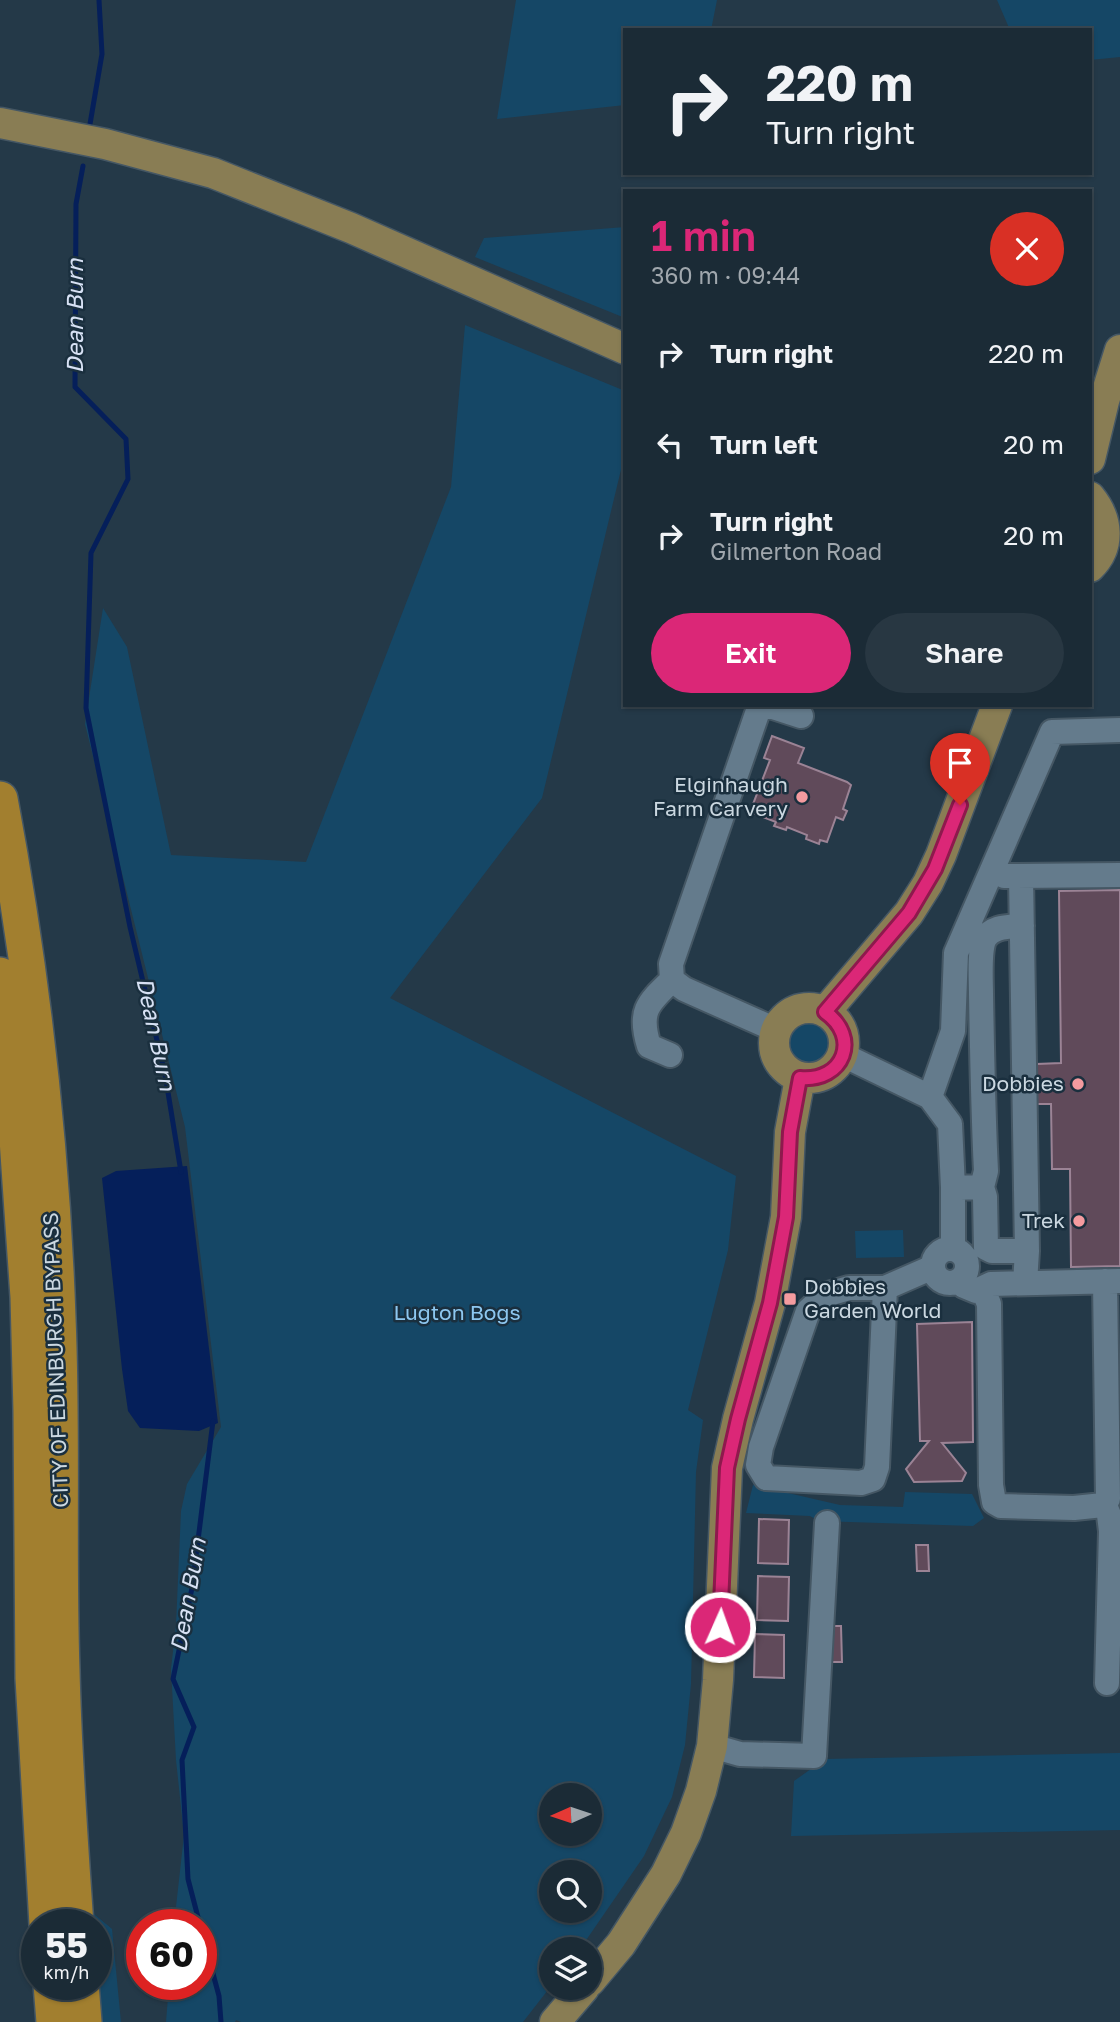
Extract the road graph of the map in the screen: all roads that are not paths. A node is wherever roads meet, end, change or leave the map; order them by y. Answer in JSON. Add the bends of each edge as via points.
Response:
{"nodes":[{"id":1,"x":0,"y":123,"type":"edge"},
{"id":2,"x":623,"y":348,"type":"edge"},
{"id":3,"x":1120,"y":349,"type":"edge"},
{"id":4,"x":1097,"y":412,"type":"edge"},
{"id":5,"x":1092,"y":445,"type":"edge"},
{"id":6,"x":1104,"y":514,"type":"edge"},
{"id":7,"x":1101,"y":564,"type":"edge"},
{"id":8,"x":759,"y":707,"type":"edge"},
{"id":9,"x":773,"y":707,"type":"edge"},
{"id":10,"x":996,"y":707,"type":"edge"},
{"id":11,"x":801,"y":716,"type":"dead end"},
{"id":12,"x":1120,"y":730,"type":"edge"},
{"id":13,"x":0,"y":799,"type":"edge"},
{"id":14,"x":1120,"y":875,"type":"edge"},
{"id":15,"x":989,"y":876,"type":"junction"},
{"id":16,"x":1021,"y":876,"type":"junction"},
{"id":17,"x":1022,"y":926,"type":"junction"},
{"id":18,"x":0,"y":975,"type":"edge"},
{"id":19,"x":670,"y":990,"type":"junction"},
{"id":20,"x":825,"y":1012,"type":"junction"},
{"id":21,"x":776,"y":1030,"type":"junction"},
{"id":22,"x":670,"y":1055,"type":"dead end"},
{"id":23,"x":843,"y":1055,"type":"junction"},
{"id":24,"x":800,"y":1078,"type":"junction"},
{"id":25,"x":930,"y":1097,"type":"junction"},
{"id":26,"x":982,"y":1187,"type":"junction"},
{"id":27,"x":953,"y":1188,"type":"junction"},
{"id":28,"x":953,"y":1249,"type":"junction"},
{"id":29,"x":1027,"y":1251,"type":"junction"},
{"id":30,"x":933,"y":1267,"type":"junction"},
{"id":31,"x":1113,"y":1281,"type":"edge"},
{"id":32,"x":1025,"y":1283,"type":"junction"},
{"id":33,"x":971,"y":1284,"type":"junction"},
{"id":34,"x":885,"y":1288,"type":"junction"},
{"id":35,"x":1104,"y":1503,"type":"junction"},
{"id":36,"x":827,"y":1523,"type":"dead end"},
{"id":37,"x":1107,"y":1683,"type":"dead end"},
{"id":38,"x":712,"y":1746,"type":"junction"},
{"id":39,"x":46,"y":1909,"type":"edge"},
{"id":40,"x":75,"y":1909,"type":"edge"},
{"id":41,"x":602,"y":1967,"type":"edge"},
{"id":42,"x":52,"y":2000,"type":"edge"},
{"id":43,"x":82,"y":2000,"type":"edge"},
{"id":44,"x":574,"y":2000,"type":"edge"},
{"id":45,"x":54,"y":2022,"type":"edge"},
{"id":46,"x":84,"y":2022,"type":"edge"},
{"id":47,"x":555,"y":2022,"type":"edge"}],
"edges":[{"from":1,"to":2,"type":"main road","via":[[105,144],[213,173],[351,228]]},
{"from":3,"to":4,"type":"main road"},
{"from":4,"to":5,"type":"main road"},
{"from":6,"to":7,"type":"main road"},
{"from":8,"to":19,"type":"street","via":[[671,964]]},
{"from":9,"to":11,"type":"street"},
{"from":10,"to":20,"type":"main road","via":[[928,883],[909,913]]},
{"from":12,"to":15,"type":"street","via":[[1052,732]]},
{"from":13,"to":40,"type":"highway","name":"CITY OF EDINBURGH BYPASS","via":[[32,989],[54,1232],[62,1669]]},
{"from":14,"to":16,"type":"street"},
{"from":15,"to":16,"type":"street"},
{"from":15,"to":25,"type":"street","via":[[956,953],[953,1031]]},
{"from":16,"to":17,"type":"street"},
{"from":17,"to":26,"type":"street","via":[[1001,927],[984,941],[981,1019],[986,1171]]},
{"from":17,"to":29,"type":"street"},
{"from":18,"to":39,"type":"highway","name":"CITY OF EDINBURGH BYPASS","via":[[28,1297],[33,1678]]},
{"from":19,"to":21,"type":"street","via":[[684,989]]},
{"from":19,"to":22,"type":"street","via":[[654,997],[643,1029],[649,1046]]},
{"from":20,"to":21,"type":"main road","via":[[803,1008],[792,1012]]},
{"from":20,"to":23,"type":"main road","via":[[840,1026]]},
{"from":21,"to":24,"type":"main road","via":[[775,1054],[789,1073]]},
{"from":23,"to":24,"type":"main road","via":[[821,1077]]},
{"from":23,"to":25,"type":"street"},
{"from":24,"to":38,"type":"main road","via":[[790,1132],[786,1217],[770,1303],[727,1468]]},
{"from":25,"to":27,"type":"street","via":[[950,1124]]},
{"from":26,"to":27,"type":"street"},
{"from":26,"to":29,"type":"street","via":[[986,1248]]},
{"from":27,"to":28,"type":"street"},
{"from":28,"to":30,"type":"street","via":[[939,1254]]},
{"from":28,"to":33,"type":"street","via":[[962,1254]]},
{"from":29,"to":32,"type":"street"},
{"from":30,"to":33,"type":"street","via":[[941,1280]]},
{"from":30,"to":34,"type":"street"},
{"from":31,"to":32,"type":"street"},
{"from":31,"to":35,"type":"street","via":[[1108,1499]]},
{"from":32,"to":33,"type":"street"},
{"from":33,"to":35,"type":"street","via":[[983,1290],[989,1304],[994,1502],[1074,1508]]},
{"from":34,"to":34,"type":"street","via":[[849,1288],[825,1295],[808,1311],[761,1447],[758,1465],[766,1478],[861,1483],[873,1479]]},
{"from":35,"to":37,"type":"street","via":[[1111,1531]]},
{"from":36,"to":38,"type":"street","via":[[814,1756],[740,1754]]},
{"from":38,"to":41,"type":"main road","via":[[686,1833],[666,1874]]},
{"from":42,"to":45,"type":"highway"},
{"from":43,"to":46,"type":"highway"},
{"from":44,"to":47,"type":"main road"}]}
